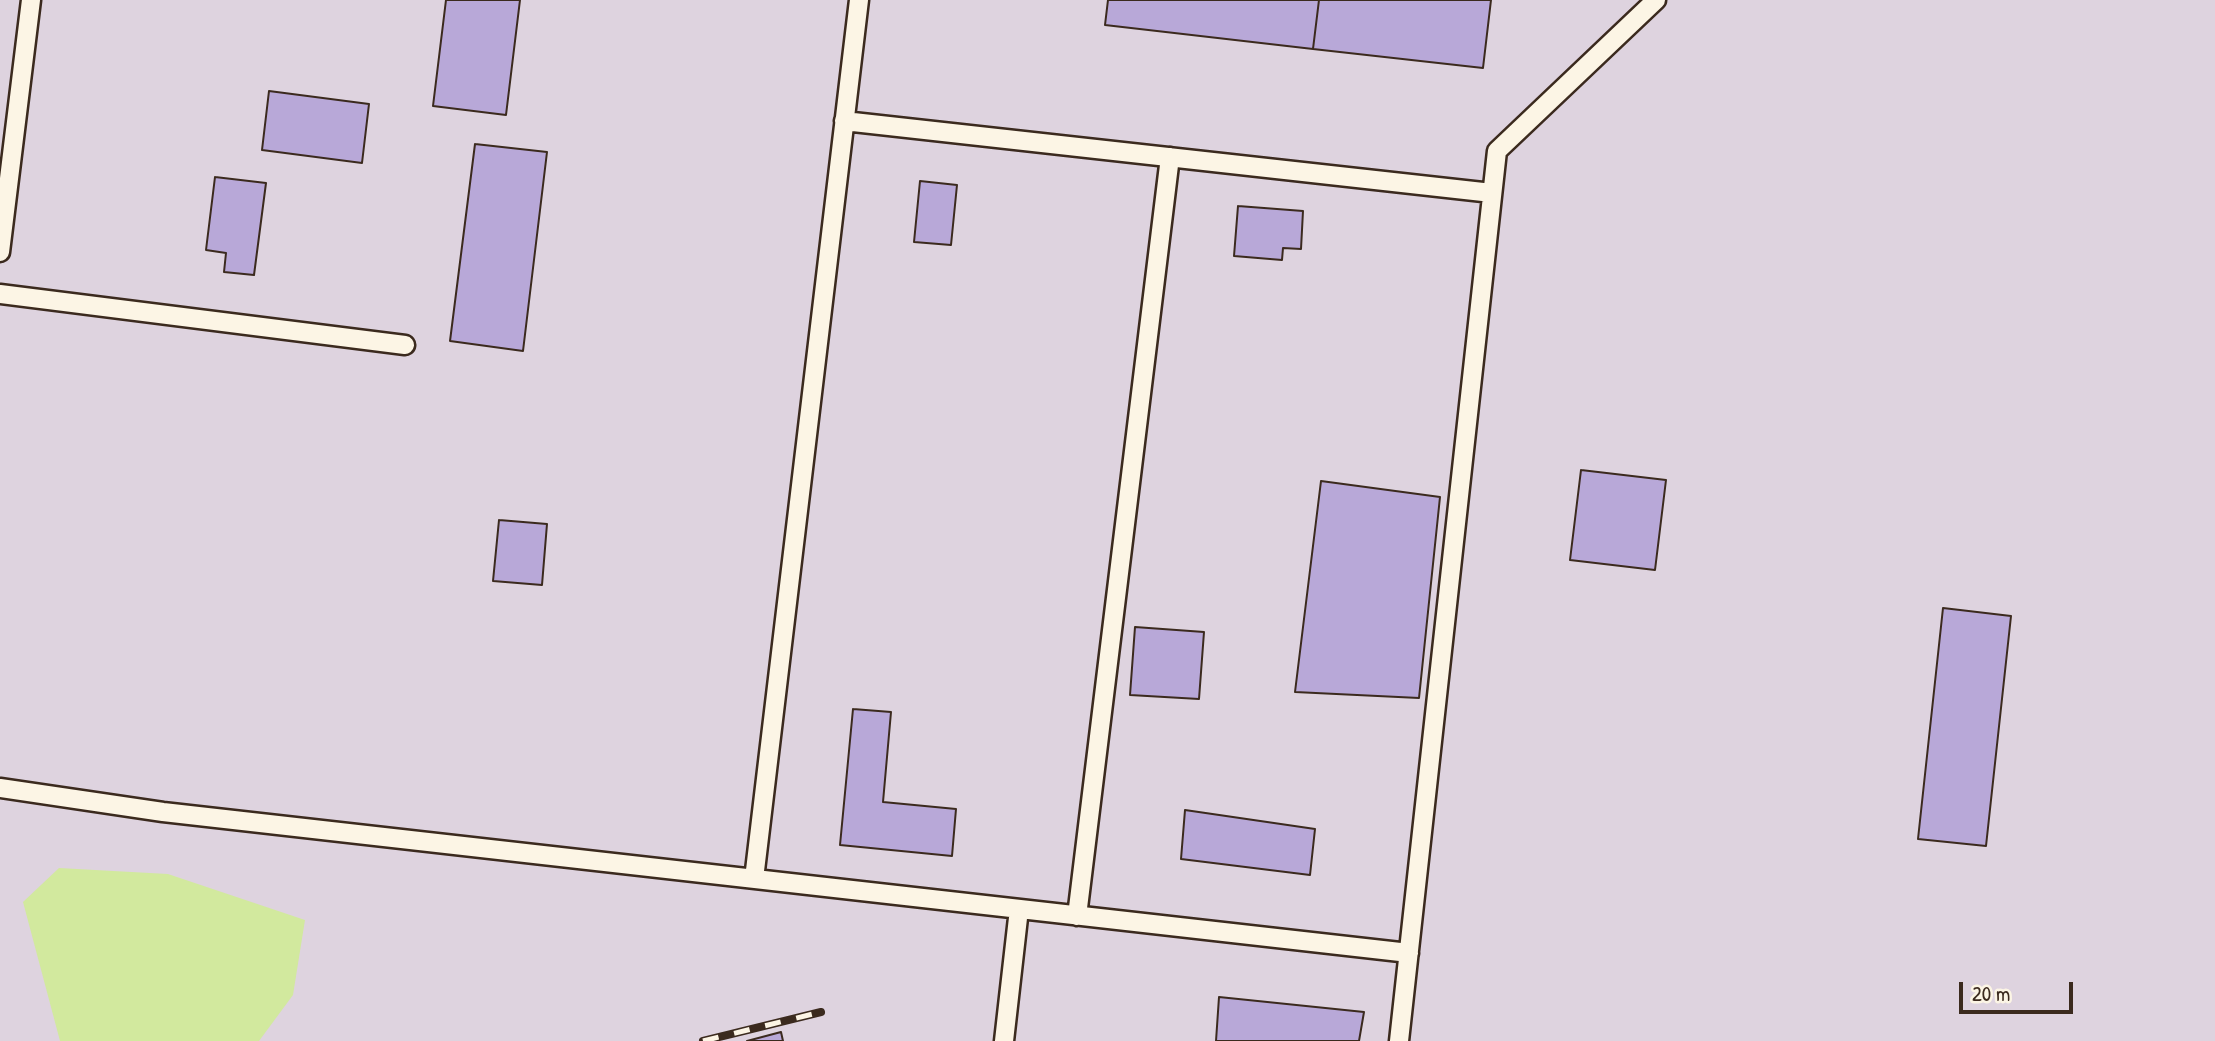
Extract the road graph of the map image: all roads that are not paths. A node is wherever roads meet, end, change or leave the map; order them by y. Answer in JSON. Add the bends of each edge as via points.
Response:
{"nodes":[{"id":1,"x":31,"y":0,"type":"edge"},
{"id":2,"x":859,"y":0,"type":"edge"},
{"id":3,"x":1656,"y":0,"type":"edge"},
{"id":4,"x":845,"y":121,"type":"junction"},
{"id":5,"x":1170,"y":157,"type":"junction"},
{"id":6,"x":1492,"y":193,"type":"junction"},
{"id":7,"x":0,"y":252,"type":"edge"},
{"id":8,"x":0,"y":294,"type":"edge"},
{"id":9,"x":405,"y":345,"type":"dead end"},
{"id":10,"x":0,"y":788,"type":"edge"},
{"id":11,"x":754,"y":879,"type":"junction"},
{"id":12,"x":1019,"y":909,"type":"junction"},
{"id":13,"x":1077,"y":916,"type":"junction"},
{"id":14,"x":1409,"y":953,"type":"junction"},
{"id":15,"x":1004,"y":1041,"type":"edge"},
{"id":16,"x":1399,"y":1041,"type":"edge"}],
"edges":[{"from":1,"to":7,"type":"lane"},
{"from":2,"to":4,"type":"lane"},
{"from":3,"to":6,"type":"lane","via":[[1497,151]]},
{"from":4,"to":5,"type":"lane"},
{"from":4,"to":11,"type":"lane"},
{"from":5,"to":6,"type":"lane"},
{"from":5,"to":13,"type":"lane"},
{"from":6,"to":14,"type":"lane"},
{"from":8,"to":9,"type":"lane"},
{"from":10,"to":11,"type":"lane","via":[[163,812]]},
{"from":11,"to":12,"type":"lane"},
{"from":12,"to":13,"type":"lane"},
{"from":12,"to":15,"type":"lane"},
{"from":13,"to":14,"type":"lane"},
{"from":14,"to":16,"type":"lane"}]}
